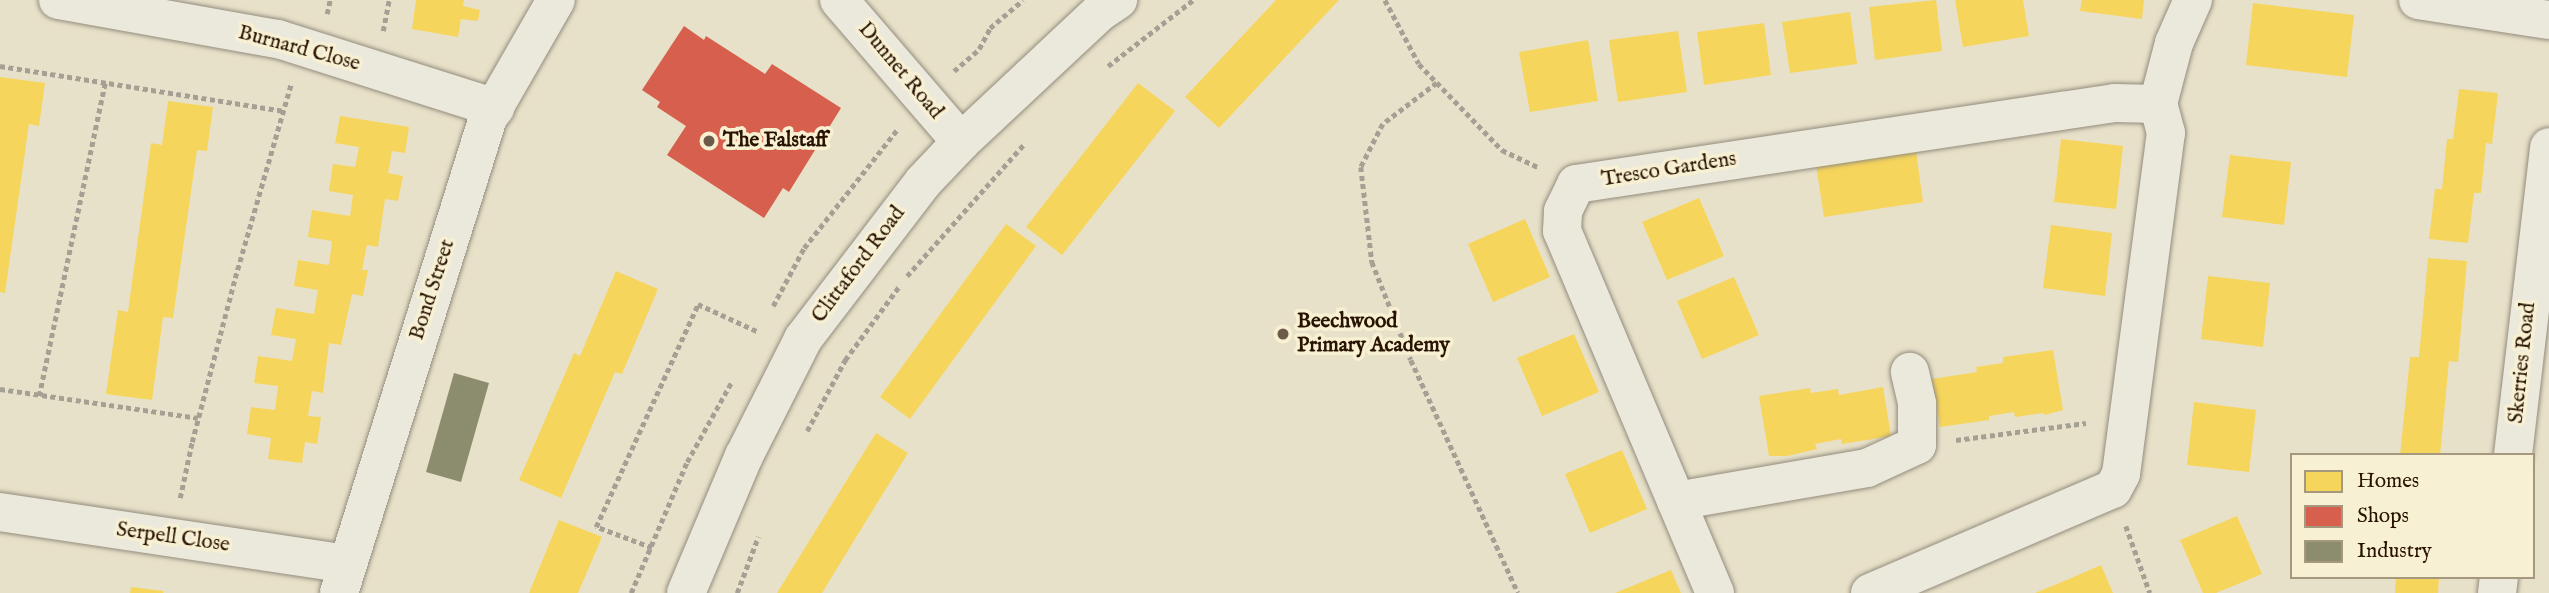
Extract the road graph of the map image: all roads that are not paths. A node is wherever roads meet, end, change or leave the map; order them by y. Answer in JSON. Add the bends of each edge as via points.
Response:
{"nodes":[{"id":1,"x":58,"y":0,"type":"edge"},
{"id":2,"x":556,"y":0,"type":"edge"},
{"id":3,"x":839,"y":0,"type":"edge"},
{"id":4,"x":1118,"y":0,"type":"edge"},
{"id":5,"x":2193,"y":0,"type":"edge"},
{"id":6,"x":2418,"y":0,"type":"edge"},
{"id":7,"x":2549,"y":20,"type":"edge"},
{"id":8,"x":2158,"y":104,"type":"junction"},
{"id":9,"x":495,"y":108,"type":"junction"},
{"id":10,"x":961,"y":142,"type":"junction"},
{"id":11,"x":2547,"y":170,"type":"edge"},
{"id":12,"x":1910,"y":372,"type":"dead end"},
{"id":13,"x":2513,"y":453,"type":"edge"},
{"id":14,"x":1676,"y":500,"type":"junction"},
{"id":15,"x":0,"y":512,"type":"edge"},
{"id":16,"x":343,"y":579,"type":"edge"},
{"id":17,"x":686,"y":593,"type":"edge"},
{"id":18,"x":1715,"y":593,"type":"edge"},
{"id":19,"x":1870,"y":593,"type":"edge"}],
"edges":[{"from":1,"to":9,"type":"street","name":"Burnard Close","via":[[278,39]]},
{"from":2,"to":9,"type":"street","name":"Bond Street"},
{"from":3,"to":10,"type":"street","name":"Dunnet Road"},
{"from":4,"to":10,"type":"street","name":"Clittaford Road"},
{"from":5,"to":8,"type":"street","via":[[2174,43]]},
{"from":6,"to":7,"type":"street"},
{"from":8,"to":14,"type":"street","name":"Tresco Gardens","via":[[2115,103],[1576,184],[1563,211],[1562,231]]},
{"from":8,"to":19,"type":"street","via":[[2166,134],[2121,474],[2113,489]]},
{"from":9,"to":16,"type":"street","name":"Bond Street","via":[[483,133]]},
{"from":10,"to":17,"type":"street","name":"Clittaford Road","via":[[923,182],[803,338],[744,456]]},
{"from":11,"to":13,"type":"street","name":"Skerries Road"},
{"from":12,"to":14,"type":"street","via":[[1917,403],[1917,445],[1867,468]]},
{"from":14,"to":18,"type":"street","name":"Tresco Gardens"},
{"from":15,"to":16,"type":"street","name":"Serpell Close","via":[[172,538]]}]}
